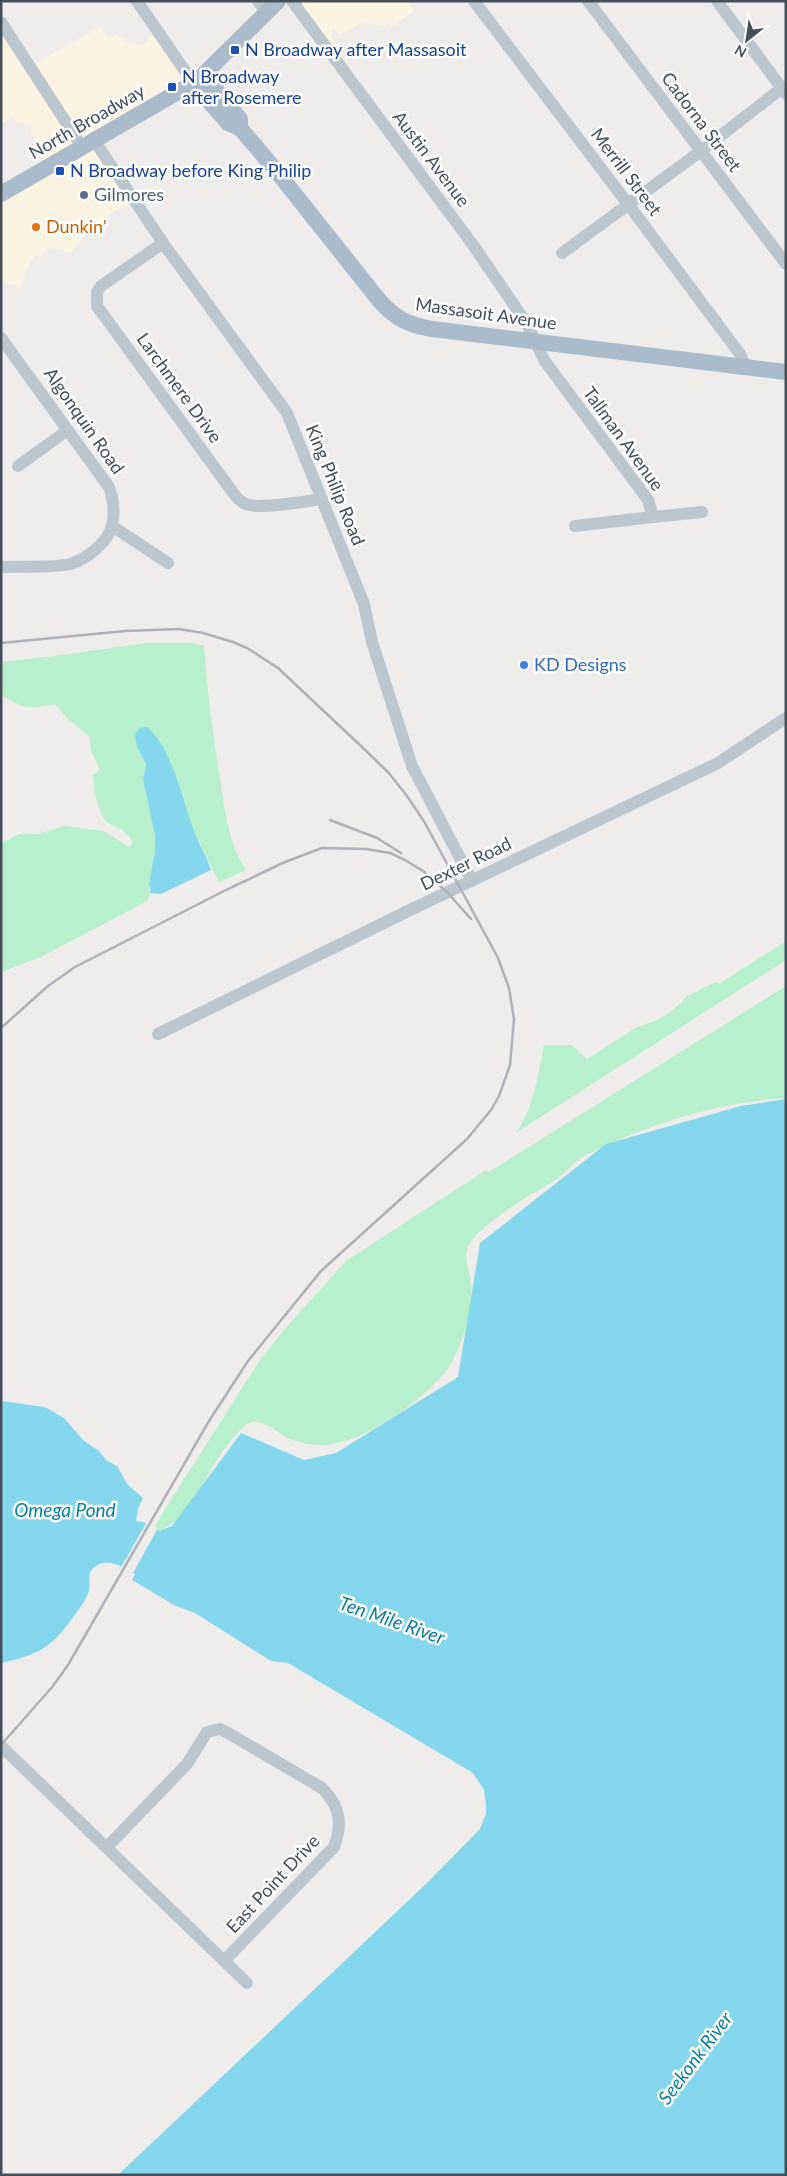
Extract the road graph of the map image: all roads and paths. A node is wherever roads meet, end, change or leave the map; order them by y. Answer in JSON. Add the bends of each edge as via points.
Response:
{"nodes":[{"id":1,"x":137,"y":1,"type":"edge"},
{"id":2,"x":278,"y":1,"type":"edge"},
{"id":3,"x":292,"y":1,"type":"edge"},
{"id":4,"x":474,"y":1,"type":"edge"},
{"id":5,"x":588,"y":1,"type":"edge"},
{"id":6,"x":716,"y":1,"type":"edge"},
{"id":7,"x":262,"y":7,"type":"edge"},
{"id":8,"x":1,"y":22,"type":"edge"},
{"id":9,"x":197,"y":81,"type":"junction"},
{"id":10,"x":784,"y":91,"type":"edge"},
{"id":11,"x":88,"y":143,"type":"junction"},
{"id":12,"x":700,"y":152,"type":"junction"},
{"id":13,"x":1,"y":194,"type":"edge"},
{"id":14,"x":628,"y":204,"type":"junction"},
{"id":15,"x":162,"y":243,"type":"junction"},
{"id":16,"x":562,"y":253,"type":"dead end"},
{"id":17,"x":786,"y":264,"type":"edge"},
{"id":18,"x":1,"y":338,"type":"edge"},
{"id":19,"x":536,"y":342,"type":"junction"},
{"id":20,"x":746,"y":367,"type":"junction"},
{"id":21,"x":786,"y":372,"type":"edge"},
{"id":22,"x":68,"y":430,"type":"junction"},
{"id":23,"x":18,"y":466,"type":"dead end"},
{"id":24,"x":322,"y":499,"type":"junction"},
{"id":25,"x":702,"y":512,"type":"dead end"},
{"id":26,"x":653,"y":517,"type":"junction"},
{"id":27,"x":112,"y":526,"type":"junction"},
{"id":28,"x":575,"y":526,"type":"dead end"},
{"id":29,"x":168,"y":563,"type":"dead end"},
{"id":30,"x":1,"y":567,"type":"edge"},
{"id":31,"x":786,"y":718,"type":"edge"},
{"id":32,"x":472,"y":881,"type":"junction"},
{"id":33,"x":158,"y":1034,"type":"dead end"},
{"id":34,"x":1,"y":1746,"type":"edge"},
{"id":35,"x":107,"y":1847,"type":"junction"},
{"id":36,"x":224,"y":1961,"type":"junction"},
{"id":37,"x":247,"y":1983,"type":"dead end"}],
"edges":[{"from":1,"to":9,"type":"street","via":[[185,71]]},
{"from":2,"to":7,"type":"main road","name":"North Broadway"},
{"from":3,"to":19,"type":"street","name":"Austin Avenue","via":[[473,245]]},
{"from":4,"to":14,"type":"street","name":"Merrill Street"},
{"from":5,"to":12,"type":"street","name":"Cadorna Street"},
{"from":6,"to":10,"type":"street"},
{"from":7,"to":9,"type":"main road","name":"North Broadway"},
{"from":8,"to":11,"type":"street","name":"King Philip Road"},
{"from":9,"to":11,"type":"main road","name":"North Broadway"},
{"from":9,"to":19,"type":"main road","name":"Massasoit Avenue","via":[[200,91],[228,123],[240,128],[279,173],[378,300],[396,318],[427,328]]},
{"from":10,"to":12,"type":"street"},
{"from":11,"to":13,"type":"main road","name":"North Broadway"},
{"from":11,"to":15,"type":"street","name":"King Philip Road"},
{"from":12,"to":14,"type":"street"},
{"from":12,"to":17,"type":"street","name":"Cadorna Street"},
{"from":14,"to":16,"type":"street"},
{"from":14,"to":20,"type":"street","name":"Merrill Street","via":[[740,354]]},
{"from":15,"to":24,"type":"street","name":"King Philip Road","via":[[284,408]]},
{"from":15,"to":24,"type":"street","name":"Larchmere Drive","via":[[101,286],[97,292],[97,306],[240,500],[260,506]]},
{"from":18,"to":22,"type":"street","name":"Algonquin Road"},
{"from":19,"to":20,"type":"main road","name":"Massasoit Avenue"},
{"from":19,"to":26,"type":"street","name":"Tallman Avenue","via":[[544,360],[648,500]]},
{"from":20,"to":21,"type":"main road","name":"Massasoit Avenue"},
{"from":22,"to":23,"type":"street"},
{"from":22,"to":27,"type":"street","name":"Algonquin Road","via":[[109,487],[113,496]]},
{"from":24,"to":32,"type":"street","name":"King Philip Road","via":[[366,610],[372,642],[412,766]]},
{"from":25,"to":26,"type":"street","name":"Tallman Avenue"},
{"from":26,"to":28,"type":"street"},
{"from":27,"to":29,"type":"street"},
{"from":27,"to":30,"type":"street","via":[[99,546],[81,560],[69,564]]},
{"from":31,"to":32,"type":"street","name":"Dexter Road","via":[[718,763]]},
{"from":32,"to":33,"type":"street","name":"Dexter Road"},
{"from":34,"to":35,"type":"street","name":"East Point Drive"},
{"from":35,"to":36,"type":"street","name":"East Point Drive"},
{"from":35,"to":36,"type":"street","name":"East Point Drive","via":[[187,1764],[207,1732],[213,1729],[220,1729],[322,1788],[331,1797],[340,1821],[334,1847]]},
{"from":36,"to":37,"type":"street","name":"East Point Drive"}]}
